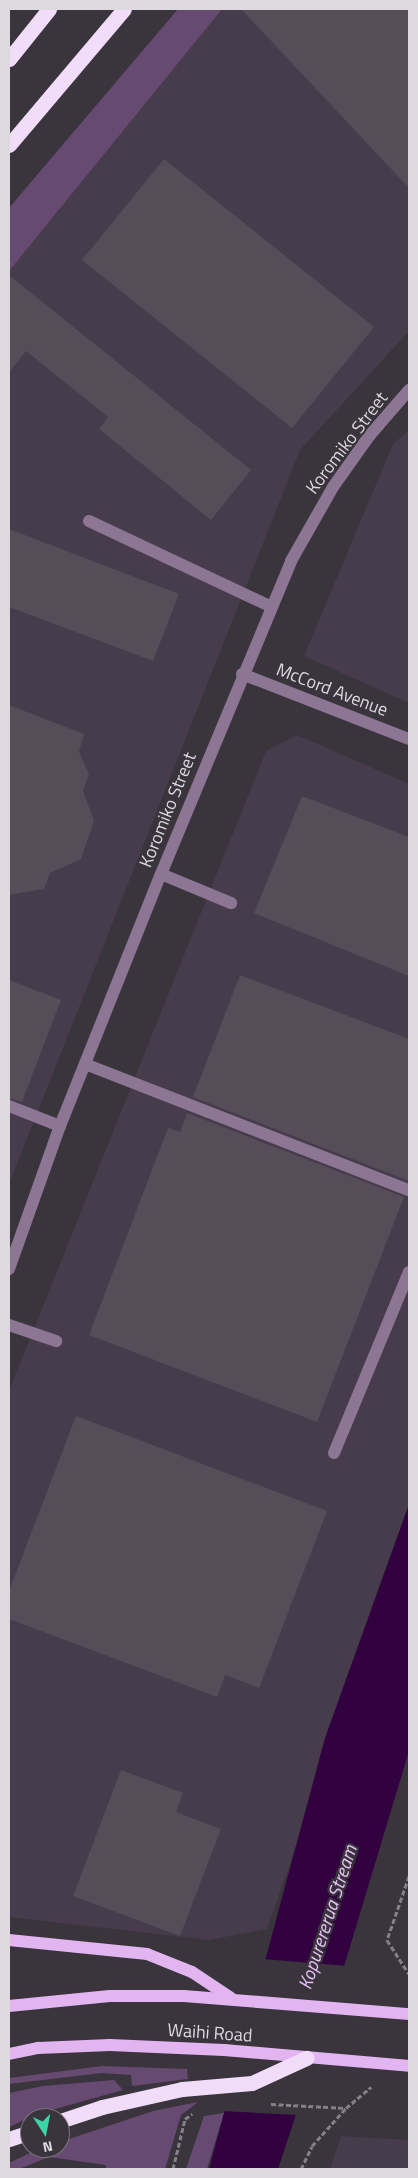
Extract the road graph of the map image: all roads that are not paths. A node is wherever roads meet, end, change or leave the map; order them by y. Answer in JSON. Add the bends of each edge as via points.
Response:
{"nodes":[{"id":1,"x":49,"y":9,"type":"edge"},
{"id":2,"x":124,"y":9,"type":"edge"},
{"id":3,"x":9,"y":59,"type":"edge"},
{"id":4,"x":9,"y":145,"type":"edge"},
{"id":5,"x":409,"y":390,"type":"edge"},
{"id":6,"x":89,"y":521,"type":"dead end"},
{"id":7,"x":270,"y":606,"type":"junction"},
{"id":8,"x":242,"y":674,"type":"junction"},
{"id":9,"x":409,"y":739,"type":"edge"},
{"id":10,"x":161,"y":874,"type":"junction"},
{"id":11,"x":231,"y":903,"type":"dead end"},
{"id":12,"x":85,"y":1064,"type":"junction"},
{"id":13,"x":9,"y":1106,"type":"edge"},
{"id":14,"x":60,"y":1126,"type":"junction"},
{"id":15,"x":409,"y":1190,"type":"edge"},
{"id":16,"x":9,"y":1268,"type":"edge"},
{"id":17,"x":409,"y":1272,"type":"edge"},
{"id":18,"x":9,"y":1325,"type":"edge"},
{"id":19,"x":56,"y":1342,"type":"dead end"},
{"id":20,"x":334,"y":1453,"type":"dead end"},
{"id":21,"x":9,"y":1940,"type":"edge"},
{"id":22,"x":231,"y":1998,"type":"junction"},
{"id":23,"x":11,"y":2004,"type":"edge"},
{"id":24,"x":409,"y":2014,"type":"edge"},
{"id":25,"x":9,"y":2054,"type":"edge"},
{"id":26,"x":306,"y":2058,"type":"junction"},
{"id":27,"x":404,"y":2066,"type":"edge"},
{"id":28,"x":70,"y":2118,"type":"edge"}],
"edges":[{"from":1,"to":3,"type":"highway"},
{"from":2,"to":4,"type":"highway"},
{"from":5,"to":7,"type":"street","name":"Koromiko Street","via":[[370,435],[309,524]]},
{"from":6,"to":7,"type":"street"},
{"from":7,"to":8,"type":"street","name":"Koromiko Street"},
{"from":8,"to":9,"type":"street","name":"McCord Avenue"},
{"from":8,"to":10,"type":"street","name":"Koromiko Street"},
{"from":10,"to":11,"type":"street"},
{"from":10,"to":12,"type":"street","name":"Koromiko Street"},
{"from":12,"to":14,"type":"street","name":"Koromiko Street"},
{"from":12,"to":15,"type":"street"},
{"from":13,"to":14,"type":"street"},
{"from":14,"to":16,"type":"street","name":"Koromiko Street"},
{"from":17,"to":20,"type":"street"},
{"from":18,"to":19,"type":"street"},
{"from":21,"to":22,"type":"main road","via":[[147,1954],[192,1972]]},
{"from":22,"to":23,"type":"main road","name":"Waihi Road","via":[[110,1996]]},
{"from":22,"to":24,"type":"main road","name":"Waihi Road"},
{"from":25,"to":26,"type":"main road","name":"Waihi Road","via":[[38,2048],[110,2045],[224,2050]]},
{"from":26,"to":27,"type":"main road","name":"Waihi Road"},
{"from":26,"to":28,"type":"highway","via":[[252,2084],[182,2089]]}]}
